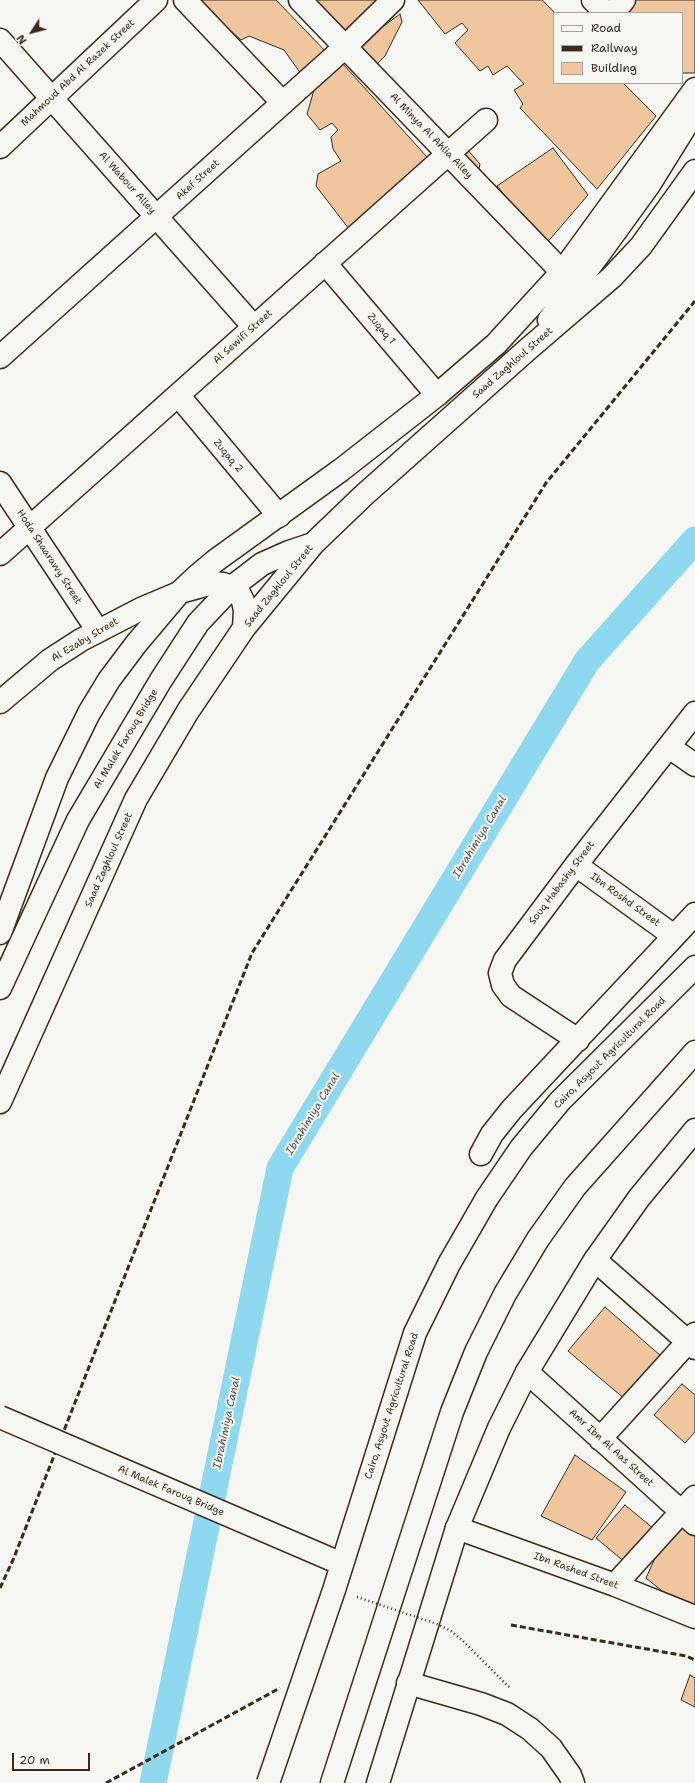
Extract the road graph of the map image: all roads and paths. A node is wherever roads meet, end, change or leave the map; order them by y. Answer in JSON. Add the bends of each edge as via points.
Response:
{"nodes":[{"id":1,"x":156,"y":0,"type":"edge"},
{"id":2,"x":185,"y":0,"type":"edge"},
{"id":3,"x":300,"y":0,"type":"edge"},
{"id":4,"x":393,"y":0,"type":"edge"},
{"id":5,"x":592,"y":0,"type":"edge"},
{"id":6,"x":624,"y":0,"type":"edge"},
{"id":7,"x":605,"y":12,"type":"edge"},
{"id":8,"x":614,"y":12,"type":"edge"},
{"id":9,"x":0,"y":40,"type":"edge"},
{"id":10,"x":345,"y":47,"type":"junction"},
{"id":11,"x":691,"y":94,"type":"edge"},
{"id":12,"x":51,"y":98,"type":"junction"},
{"id":13,"x":283,"y":103,"type":"junction"},
{"id":14,"x":486,"y":120,"type":"dead end"},
{"id":15,"x":0,"y":147,"type":"edge"},
{"id":16,"x":448,"y":154,"type":"junction"},
{"id":17,"x":695,"y":171,"type":"edge"},
{"id":18,"x":157,"y":216,"type":"junction"},
{"id":19,"x":324,"y":263,"type":"junction"},
{"id":20,"x":562,"y":272,"type":"junction"},
{"id":21,"x":254,"y":327,"type":"junction"},
{"id":22,"x":526,"y":350,"type":"junction"},
{"id":23,"x":0,"y":357,"type":"edge"},
{"id":24,"x":178,"y":395,"type":"junction"},
{"id":25,"x":437,"y":395,"type":"junction"},
{"id":26,"x":0,"y":483,"type":"edge"},
{"id":27,"x":278,"y":516,"type":"junction"},
{"id":28,"x":30,"y":528,"type":"junction"},
{"id":29,"x":313,"y":544,"type":"junction"},
{"id":30,"x":0,"y":554,"type":"edge"},
{"id":31,"x":232,"y":588,"type":"junction"},
{"id":32,"x":180,"y":593,"type":"junction"},
{"id":33,"x":244,"y":628,"type":"junction"},
{"id":34,"x":98,"y":631,"type":"junction"},
{"id":35,"x":0,"y":702,"type":"edge"},
{"id":36,"x":695,"y":713,"type":"edge"},
{"id":37,"x":669,"y":747,"type":"junction"},
{"id":38,"x":695,"y":765,"type":"edge"},
{"id":39,"x":576,"y":865,"type":"junction"},
{"id":40,"x":695,"y":914,"type":"edge"},
{"id":41,"x":0,"y":933,"type":"edge"},
{"id":42,"x":674,"y":936,"type":"junction"},
{"id":43,"x":695,"y":967,"type":"edge"},
{"id":44,"x":0,"y":988,"type":"edge"},
{"id":45,"x":578,"y":1040,"type":"junction"},
{"id":46,"x":695,"y":1052,"type":"edge"},
{"id":47,"x":0,"y":1102,"type":"edge"},
{"id":48,"x":693,"y":1138,"type":"edge"},
{"id":49,"x":481,"y":1154,"type":"dead end"},
{"id":50,"x":595,"y":1260,"type":"junction"},
{"id":51,"x":693,"y":1341,"type":"edge"},
{"id":52,"x":527,"y":1372,"type":"junction"},
{"id":53,"x":0,"y":1417,"type":"edge"},
{"id":54,"x":600,"y":1439,"type":"junction"},
{"id":55,"x":690,"y":1511,"type":"edge"},
{"id":56,"x":457,"y":1528,"type":"junction"},
{"id":57,"x":342,"y":1564,"type":"junction"},
{"id":58,"x":615,"y":1585,"type":"junction"},
{"id":59,"x":334,"y":1590,"type":"junction"},
{"id":60,"x":695,"y":1617,"type":"edge"},
{"id":61,"x":408,"y":1684,"type":"junction"},
{"id":62,"x":511,"y":1689,"type":"dead end"},
{"id":63,"x":268,"y":1783,"type":"edge"},
{"id":64,"x":332,"y":1783,"type":"edge"},
{"id":65,"x":378,"y":1783,"type":"edge"},
{"id":66,"x":573,"y":1783,"type":"edge"}],
"edges":[{"from":1,"to":12,"type":"main road","name":"Mahmoud Abd Al Razek Street"},
{"from":2,"to":13,"type":"main road"},
{"from":3,"to":10,"type":"main road","name":"Al Minya Al Ahlia Alley"},
{"from":4,"to":10,"type":"main road","name":"Akef Street"},
{"from":5,"to":7,"type":"main road"},
{"from":6,"to":8,"type":"main road"},
{"from":9,"to":12,"type":"main road","name":"Al Wabour Alley"},
{"from":10,"to":13,"type":"main road","name":"Akef Street"},
{"from":10,"to":16,"type":"main road","name":"Al Minya Al Ahlia Alley"},
{"from":11,"to":20,"type":"main road"},
{"from":11,"to":22,"type":"main road","via":[[649,185]]},
{"from":12,"to":15,"type":"main road","name":"Mahmoud Abd Al Razek Street"},
{"from":12,"to":18,"type":"main road","name":"Al Wabour Alley"},
{"from":13,"to":18,"type":"main road","name":"Akef Street"},
{"from":14,"to":16,"type":"main road","name":"Al Sewifi Street"},
{"from":16,"to":19,"type":"main road","name":"Al Sewifi Street"},
{"from":16,"to":20,"type":"main road","name":"Al Minya Al Ahlia Alley"},
{"from":17,"to":22,"type":"main road","name":"Saad Zaghloul Street","via":[[641,246],[617,272]]},
{"from":18,"to":21,"type":"main road","name":"Al Wabour Alley"},
{"from":18,"to":23,"type":"main road","name":"Akef Street"},
{"from":19,"to":21,"type":"main road","name":"Al Sewifi Street"},
{"from":19,"to":25,"type":"main road","name":"Zuqaq 1"},
{"from":20,"to":25,"type":"main road","via":[[496,344]]},
{"from":21,"to":24,"type":"main road","name":"Al Sewifi Street"},
{"from":22,"to":29,"type":"main road","name":"Saad Zaghloul Street"},
{"from":24,"to":27,"type":"main road","name":"Zuqaq 2"},
{"from":24,"to":28,"type":"main road","name":"Al Sewifi Street"},
{"from":25,"to":27,"type":"main road"},
{"from":26,"to":28,"type":"main road","name":"Hoda Shaarawy Street"},
{"from":27,"to":32,"type":"main road","via":[[215,561]]},
{"from":28,"to":30,"type":"main road","name":"Al Sewifi Street"},
{"from":28,"to":34,"type":"main road","name":"Hoda Shaarawy Street"},
{"from":29,"to":31,"type":"main road","name":"Al Malek Farouq Bridge","via":[[262,564]]},
{"from":29,"to":33,"type":"main road","name":"Saad Zaghloul Street"},
{"from":31,"to":32,"type":"main road","via":[[213,583]]},
{"from":31,"to":33,"type":"main road","via":[[243,601]]},
{"from":31,"to":44,"type":"main road","name":"Al Malek Farouq Bridge","via":[[198,623],[78,820]]},
{"from":32,"to":34,"type":"main road","name":"Al Ezaby Street"},
{"from":32,"to":41,"type":"main road","via":[[136,644],[109,680],[89,713],[57,778]]},
{"from":33,"to":47,"type":"main road","name":"Saad Zaghloul Street","via":[[188,711],[136,800]]},
{"from":34,"to":35,"type":"main road","name":"Al Ezaby Street","via":[[50,660]]},
{"from":36,"to":37,"type":"main road","name":"Souq Habashy Street"},
{"from":37,"to":38,"type":"main road"},
{"from":37,"to":39,"type":"main road","name":"Souq Habashy Street"},
{"from":39,"to":42,"type":"main road","name":"Ibn Roshd Street"},
{"from":39,"to":45,"type":"main road","name":"Souq Habashy Street","via":[[505,960],[500,973],[503,986],[511,996]]},
{"from":40,"to":42,"type":"main road"},
{"from":42,"to":45,"type":"main road"},
{"from":43,"to":57,"type":"main road","name":"Cairo, Asyout Agricultural Road","bridge":true,"via":[[560,1101],[521,1148],[486,1198],[449,1264],[415,1333]]},
{"from":45,"to":49,"type":"main road","via":[[512,1109],[492,1134]]},
{"from":46,"to":64,"type":"main road","via":[[575,1187],[538,1239],[505,1294],[476,1352],[452,1412]]},
{"from":48,"to":50,"type":"main road","via":[[639,1198]]},
{"from":50,"to":51,"type":"main road"},
{"from":50,"to":52,"type":"main road"},
{"from":51,"to":54,"type":"main road"},
{"from":52,"to":54,"type":"main road","name":"Amr Ibn Al Aas Street"},
{"from":52,"to":56,"type":"main road","via":[[499,1428]]},
{"from":53,"to":57,"type":"main road","name":"Al Malek Farouq Bridge","bridge":true},
{"from":54,"to":55,"type":"main road","name":"Amr Ibn Al Aas Street"},
{"from":55,"to":58,"type":"main road"},
{"from":56,"to":58,"type":"main road","name":"Ibn Rashed Street"},
{"from":56,"to":61,"type":"main road"},
{"from":57,"to":59,"type":"main road","name":"Cairo, Asyout Agricultural Road","bridge":true},
{"from":58,"to":60,"type":"main road","name":"Ibn Rashed Street"},
{"from":59,"to":62,"type":"path","bridge":true,"via":[[451,1631]]},
{"from":59,"to":63,"type":"main road","name":"Cairo, Asyout Agricultural Road","bridge":true},
{"from":61,"to":65,"type":"main road"},
{"from":61,"to":66,"type":"main road","via":[[481,1704],[507,1714],[530,1729],[551,1748]]}]}
